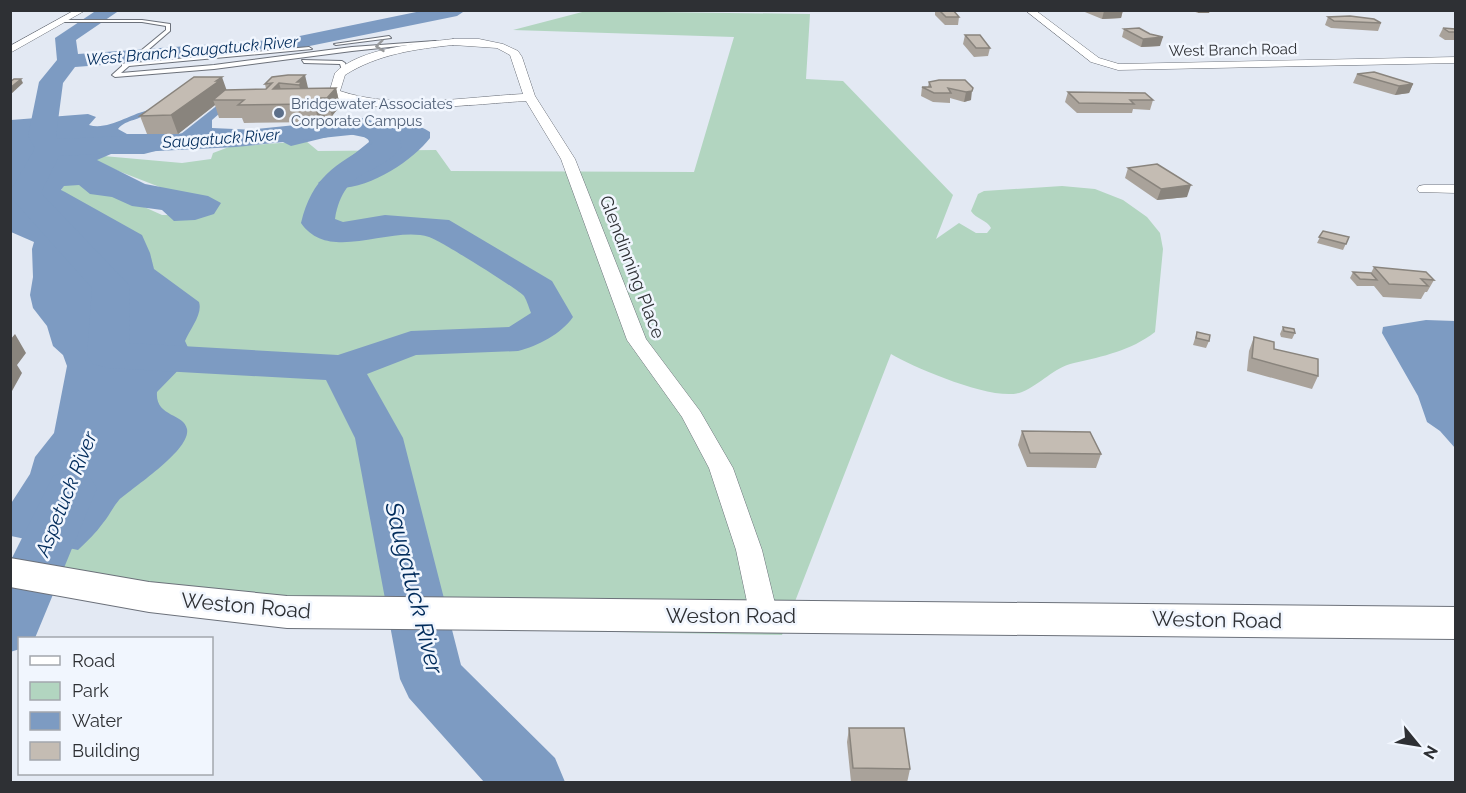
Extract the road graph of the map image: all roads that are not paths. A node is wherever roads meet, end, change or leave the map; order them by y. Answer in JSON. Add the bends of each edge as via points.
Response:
{"nodes":[{"id":1,"x":1029,"y":10,"type":"edge"},
{"id":2,"x":84,"y":16,"type":"edge"},
{"id":3,"x":389,"y":37,"type":"dead end"},
{"id":4,"x":438,"y":42,"type":"junction"},
{"id":5,"x":10,"y":50,"type":"edge"},
{"id":6,"x":309,"y":52,"type":"junction"},
{"id":7,"x":295,"y":58,"type":"junction"},
{"id":8,"x":1455,"y":60,"type":"edge"},
{"id":9,"x":124,"y":65,"type":"junction"},
{"id":10,"x":344,"y":69,"type":"junction"},
{"id":11,"x":529,"y":97,"type":"junction"},
{"id":12,"x":1424,"y":189,"type":"dead end"},
{"id":13,"x":1455,"y":189,"type":"edge"},
{"id":14,"x":10,"y":572,"type":"edge"},
{"id":15,"x":764,"y":616,"type":"junction"},
{"id":16,"x":1455,"y":623,"type":"edge"}],
"edges":[{"from":1,"to":8,"type":"street","name":"West Branch Road","via":[[1095,60],[1118,67]]},
{"from":2,"to":5,"type":"street","via":[[65,21]]},
{"from":2,"to":9,"type":"lane","via":[[168,25],[168,30]]},
{"from":3,"to":6,"type":"lane"},
{"from":4,"to":6,"type":"lane","one_way":true},
{"from":4,"to":10,"type":"street","name":"Glendinning Place","via":[[384,54]]},
{"from":4,"to":11,"type":"street","name":"Glendinning Place","via":[[507,48],[516,54]]},
{"from":6,"to":7,"type":"lane"},
{"from":6,"to":9,"type":"lane"},
{"from":7,"to":9,"type":"lane","via":[[115,75]]},
{"from":7,"to":10,"type":"lane","via":[[342,63]]},
{"from":10,"to":11,"type":"street","via":[[334,82],[335,93],[358,102]]},
{"from":11,"to":15,"type":"street","name":"Glendinning Place","via":[[568,159],[637,340],[692,416],[721,468],[749,550]]},
{"from":12,"to":13,"type":"street"},
{"from":14,"to":15,"type":"main road","name":"Weston Road","via":[[247,609]]},
{"from":15,"to":16,"type":"main road","name":"Weston Road"}]}
